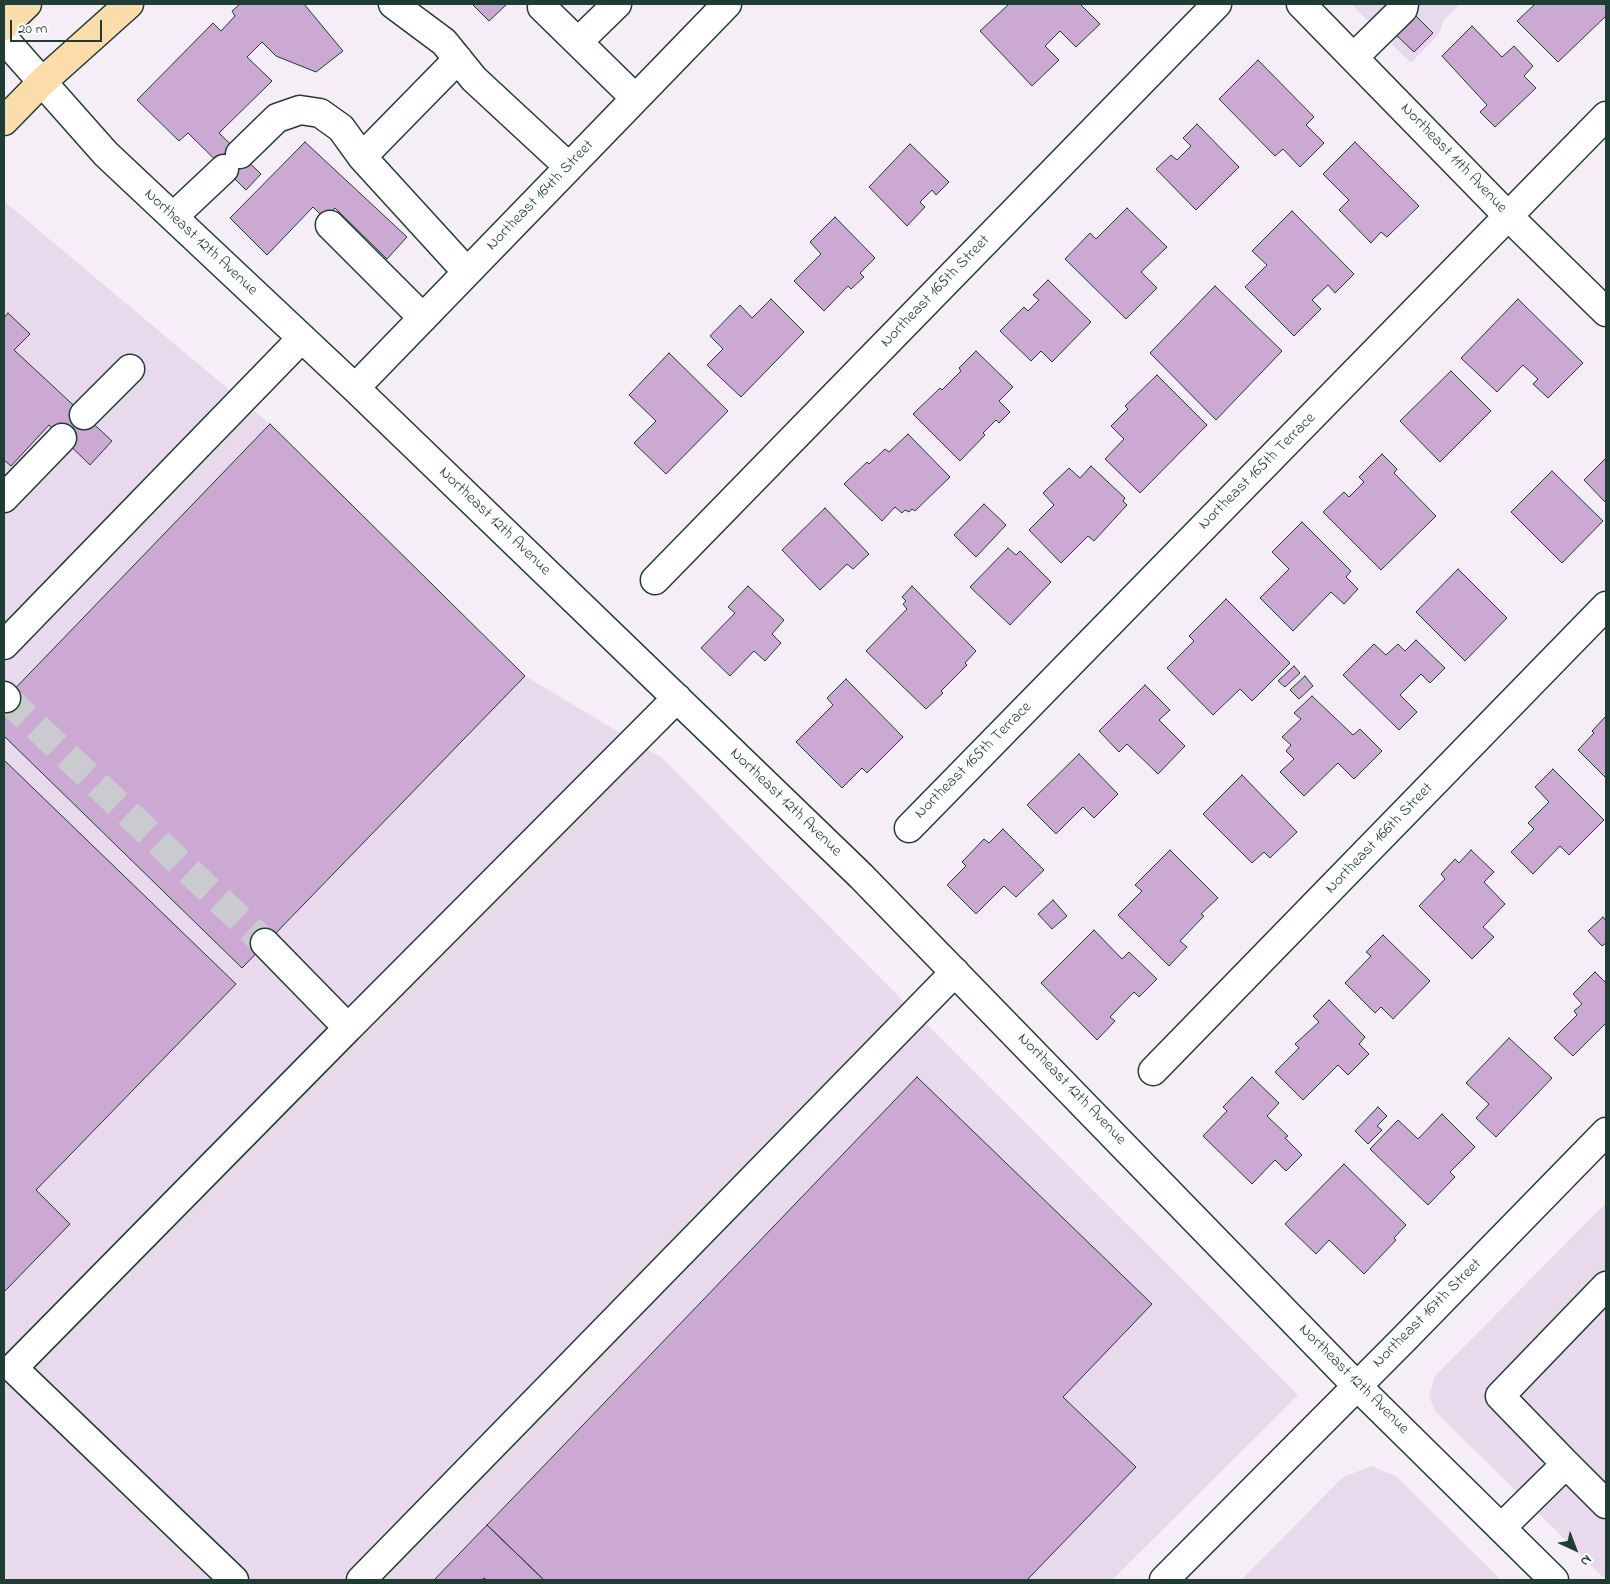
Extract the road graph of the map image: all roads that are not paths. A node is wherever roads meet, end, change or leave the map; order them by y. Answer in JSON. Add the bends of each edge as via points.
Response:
{"nodes":[{"id":1,"x":27,"y":4,"type":"edge"},
{"id":2,"x":129,"y":4,"type":"edge"},
{"id":3,"x":393,"y":4,"type":"edge"},
{"id":4,"x":617,"y":4,"type":"edge"},
{"id":5,"x":727,"y":4,"type":"edge"},
{"id":6,"x":1217,"y":4,"type":"edge"},
{"id":7,"x":1301,"y":4,"type":"edge"},
{"id":8,"x":1385,"y":4,"type":"edge"},
{"id":9,"x":1404,"y":4,"type":"edge"},
{"id":10,"x":542,"y":7,"type":"dead end"},
{"id":11,"x":4,"y":26,"type":"edge"},
{"id":12,"x":4,"y":39,"type":"edge"},
{"id":13,"x":578,"y":42,"type":"junction"},
{"id":14,"x":1348,"y":51,"type":"junction"},
{"id":15,"x":458,"y":59,"type":"junction"},
{"id":16,"x":42,"y":82,"type":"junction"},
{"id":17,"x":635,"y":98,"type":"junction"},
{"id":18,"x":1606,"y":116,"type":"edge"},
{"id":19,"x":4,"y":121,"type":"edge"},
{"id":20,"x":362,"y":156,"type":"junction"},
{"id":21,"x":569,"y":167,"type":"junction"},
{"id":22,"x":1509,"y":217,"type":"junction"},
{"id":23,"x":173,"y":218,"type":"junction"},
{"id":24,"x":330,"y":225,"type":"dead end"},
{"id":25,"x":468,"y":272,"type":"junction"},
{"id":26,"x":1606,"y":312,"type":"edge"},
{"id":27,"x":423,"y":318,"type":"junction"},
{"id":28,"x":302,"y":338,"type":"junction"},
{"id":29,"x":130,"y":369,"type":"dead end"},
{"id":30,"x":355,"y":388,"type":"junction"},
{"id":31,"x":84,"y":415,"type":"dead end"},
{"id":32,"x":62,"y":438,"type":"dead end"},
{"id":33,"x":4,"y":498,"type":"edge"},
{"id":34,"x":655,"y":580,"type":"dead end"},
{"id":35,"x":1606,"y":606,"type":"edge"},
{"id":36,"x":4,"y":645,"type":"edge"},
{"id":37,"x":677,"y":698,"type":"junction"},
{"id":38,"x":909,"y":828,"type":"dead end"},
{"id":39,"x":265,"y":943,"type":"tunnel mouth"},
{"id":40,"x":955,"y":972,"type":"junction"},
{"id":41,"x":348,"y":1028,"type":"junction"},
{"id":42,"x":1153,"y":1071,"type":"dead end"},
{"id":43,"x":1604,"y":1139,"type":"edge"},
{"id":44,"x":1606,"y":1286,"type":"edge"},
{"id":45,"x":1357,"y":1386,"type":"junction"},
{"id":46,"x":1566,"y":1464,"type":"junction"},
{"id":47,"x":1606,"y":1504,"type":"edge"},
{"id":48,"x":1501,"y":1528,"type":"junction"},
{"id":49,"x":234,"y":1580,"type":"edge"},
{"id":50,"x":360,"y":1580,"type":"edge"},
{"id":51,"x":1164,"y":1580,"type":"edge"},
{"id":52,"x":1554,"y":1580,"type":"edge"}],
"edges":[{"from":1,"to":11,"type":"main road"},
{"from":2,"to":16,"type":"main road"},
{"from":3,"to":15,"type":"street","via":[[444,42]]},
{"from":4,"to":13,"type":"street"},
{"from":5,"to":17,"type":"street","name":"Northeast 164th Street"},
{"from":6,"to":34,"type":"street","name":"Northeast 165th Street"},
{"from":7,"to":14,"type":"street","name":"Northeast 11th Avenue"},
{"from":8,"to":14,"type":"street"},
{"from":9,"to":14,"type":"street","via":[[1403,9]]},
{"from":10,"to":13,"type":"street"},
{"from":12,"to":16,"type":"street","name":"Northeast 12th Avenue"},
{"from":13,"to":17,"type":"street"},
{"from":14,"to":22,"type":"street","name":"Northeast 11th Avenue"},
{"from":15,"to":20,"type":"street"},
{"from":15,"to":21,"type":"street","via":[[474,79]]},
{"from":16,"to":19,"type":"main road"},
{"from":16,"to":23,"type":"street","name":"Northeast 12th Avenue","via":[[106,154]]},
{"from":17,"to":21,"type":"street","name":"Northeast 164th Street"},
{"from":18,"to":22,"type":"street","name":"Northeast 165th Terrace"},
{"from":20,"to":23,"type":"street","via":[[341,128],[320,113],[300,110],[277,118]]},
{"from":20,"to":25,"type":"street"},
{"from":21,"to":25,"type":"street","name":"Northeast 164th Street"},
{"from":22,"to":26,"type":"street","name":"Northeast 11th Avenue"},
{"from":22,"to":38,"type":"street","name":"Northeast 165th Terrace"},
{"from":23,"to":28,"type":"street","name":"Northeast 12th Avenue"},
{"from":24,"to":27,"type":"street"},
{"from":25,"to":27,"type":"street","name":"Northeast 164th Street"},
{"from":27,"to":30,"type":"street","name":"Northeast 164th Street"},
{"from":28,"to":30,"type":"street","name":"Northeast 12th Avenue"},
{"from":28,"to":36,"type":"street"},
{"from":29,"to":31,"type":"street"},
{"from":30,"to":37,"type":"street","name":"Northeast 12th Avenue"},
{"from":32,"to":33,"type":"street"},
{"from":35,"to":42,"type":"street","name":"Northeast 166th Street"},
{"from":37,"to":40,"type":"street","name":"Northeast 12th Avenue"},
{"from":37,"to":41,"type":"street"},
{"from":39,"to":41,"type":"street"},
{"from":40,"to":45,"type":"street","name":"Northeast 12th Avenue"},
{"from":40,"to":50,"type":"street"},
{"from":41,"to":49,"type":"street","via":[[13,1368]]},
{"from":43,"to":45,"type":"street","name":"Northeast 167th Street"},
{"from":44,"to":46,"type":"street","via":[[1500,1396]]},
{"from":45,"to":48,"type":"street","name":"Northeast 12th Avenue"},
{"from":45,"to":51,"type":"street","name":"Northeast 167th Street"},
{"from":46,"to":47,"type":"street"},
{"from":46,"to":48,"type":"street"},
{"from":48,"to":52,"type":"street","name":"Northeast 12th Avenue"}]}
